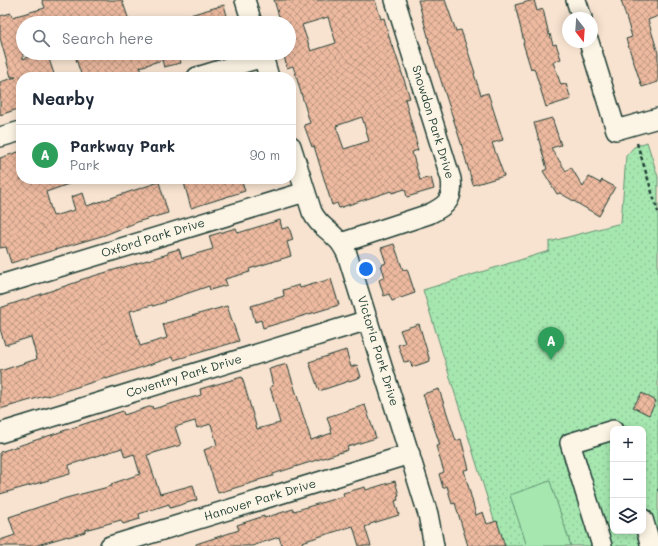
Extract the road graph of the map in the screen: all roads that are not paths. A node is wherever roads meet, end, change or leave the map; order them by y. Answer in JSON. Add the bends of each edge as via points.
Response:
{"nodes":[{"id":1,"x":245,"y":0,"type":"edge"},
{"id":2,"x":395,"y":0,"type":"edge"},
{"id":3,"x":576,"y":0,"type":"edge"},
{"id":4,"x":580,"y":12,"type":"edge"},
{"id":5,"x":250,"y":16,"type":"edge"},
{"id":6,"x":591,"y":48,"type":"edge"},
{"id":7,"x":247,"y":60,"type":"edge"},
{"id":8,"x":264,"y":60,"type":"edge"},
{"id":9,"x":212,"y":72,"type":"edge"},
{"id":10,"x":267,"y":72,"type":"edge"},
{"id":11,"x":658,"y":118,"type":"edge"},
{"id":12,"x":16,"y":132,"type":"edge"},
{"id":13,"x":0,"y":137,"type":"edge"},
{"id":14,"x":296,"y":161,"type":"edge"},
{"id":15,"x":306,"y":192,"type":"junction"},
{"id":16,"x":341,"y":243,"type":"junction"},
{"id":17,"x":0,"y":285,"type":"edge"},
{"id":18,"x":368,"y":320,"type":"junction"},
{"id":19,"x":610,"y":431,"type":"edge"},
{"id":20,"x":0,"y":433,"type":"edge"},
{"id":21,"x":410,"y":454,"type":"junction"},
{"id":22,"x":646,"y":528,"type":"edge"},
{"id":23,"x":110,"y":546,"type":"edge"},
{"id":24,"x":434,"y":546,"type":"edge"},
{"id":25,"x":602,"y":546,"type":"edge"},
{"id":26,"x":652,"y":546,"type":"edge"}],
"edges":[{"from":1,"to":5,"type":"street"},
{"from":2,"to":16,"type":"street","name":"Snowdon Park Drive","via":[[451,180],[452,192],[442,208],[429,214]]},
{"from":3,"to":4,"type":"street"},
{"from":6,"to":11,"type":"street","via":[[616,130]]},
{"from":7,"to":9,"type":"street"},
{"from":8,"to":10,"type":"street"},
{"from":12,"to":13,"type":"street"},
{"from":14,"to":15,"type":"street","name":"Victoria Park Drive"},
{"from":15,"to":16,"type":"street","name":"Victoria Park Drive","via":[[316,220]]},
{"from":15,"to":17,"type":"street","name":"Oxford Park Drive"},
{"from":16,"to":18,"type":"street","name":"Victoria Park Drive","via":[[347,254]]},
{"from":18,"to":20,"type":"street","name":"Coventry Park Drive"},
{"from":18,"to":21,"type":"street","name":"Victoria Park Drive"},
{"from":19,"to":25,"type":"street","via":[[570,443]]},
{"from":21,"to":23,"type":"street","name":"Hanover Park Drive"},
{"from":21,"to":24,"type":"street","name":"Victoria Park Drive","via":[[428,514]]},
{"from":22,"to":26,"type":"street"}]}
